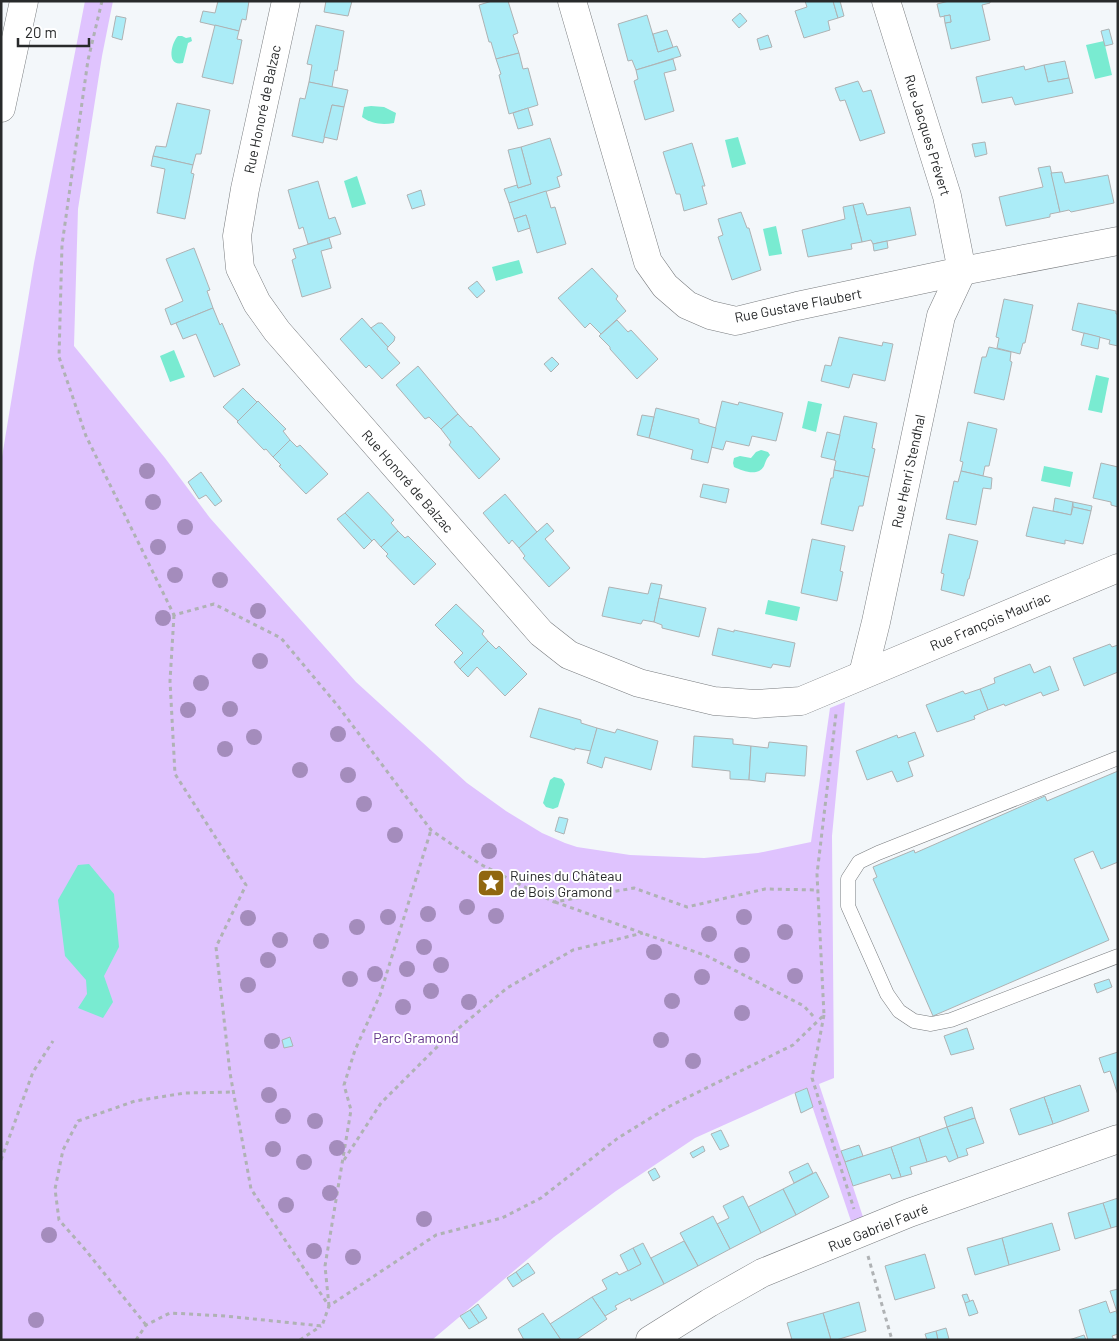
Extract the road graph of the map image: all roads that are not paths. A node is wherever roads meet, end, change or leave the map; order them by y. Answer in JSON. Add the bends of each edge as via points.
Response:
{"nodes":[{"id":1,"x":24,"y":1,"type":"edge"},
{"id":2,"x":286,"y":1,"type":"edge"},
{"id":3,"x":572,"y":1,"type":"edge"},
{"id":4,"x":886,"y":1,"type":"edge"},
{"id":5,"x":1,"y":108,"type":"edge"},
{"id":6,"x":1118,"y":241,"type":"edge"},
{"id":7,"x":962,"y":271,"type":"junction"},
{"id":8,"x":1118,"y":568,"type":"edge"},
{"id":9,"x":851,"y":679,"type":"junction"},
{"id":10,"x":1118,"y":758,"type":"edge"},
{"id":11,"x":1118,"y":956,"type":"edge"},
{"id":12,"x":1118,"y":1139,"type":"edge"},
{"id":13,"x":650,"y":1340,"type":"edge"}],
"edges":[{"from":1,"to":5,"type":"main road"},
{"from":2,"to":9,"type":"main road","name":"Rue Honoré de Balzac","via":[[237,236],[240,268],[257,303],[277,332],[541,633],[569,655],[639,682],[714,701],[755,704],[801,701]]},
{"from":3,"to":7,"type":"main road","name":"Rue Gustave Flaubert","via":[[648,262],[665,286],[687,305],[736,321]]},
{"from":4,"to":7,"type":"main road","name":"Rue Jacques Prévert","via":[[947,196]]},
{"from":6,"to":7,"type":"main road","name":"Rue Gustave Flaubert"},
{"from":7,"to":9,"type":"main road","name":"Rue Henri Stendhal","via":[[941,316],[876,622]]},
{"from":8,"to":9,"type":"main road","name":"Rue François Mauriac"},
{"from":10,"to":11,"type":"lane","via":[[859,862],[848,879],[848,906],[887,994],[899,1011],[914,1021],[931,1024],[951,1020]]},
{"from":12,"to":13,"type":"main road","name":"Rue Gabriel Fauré","via":[[909,1213],[762,1274]]}]}
